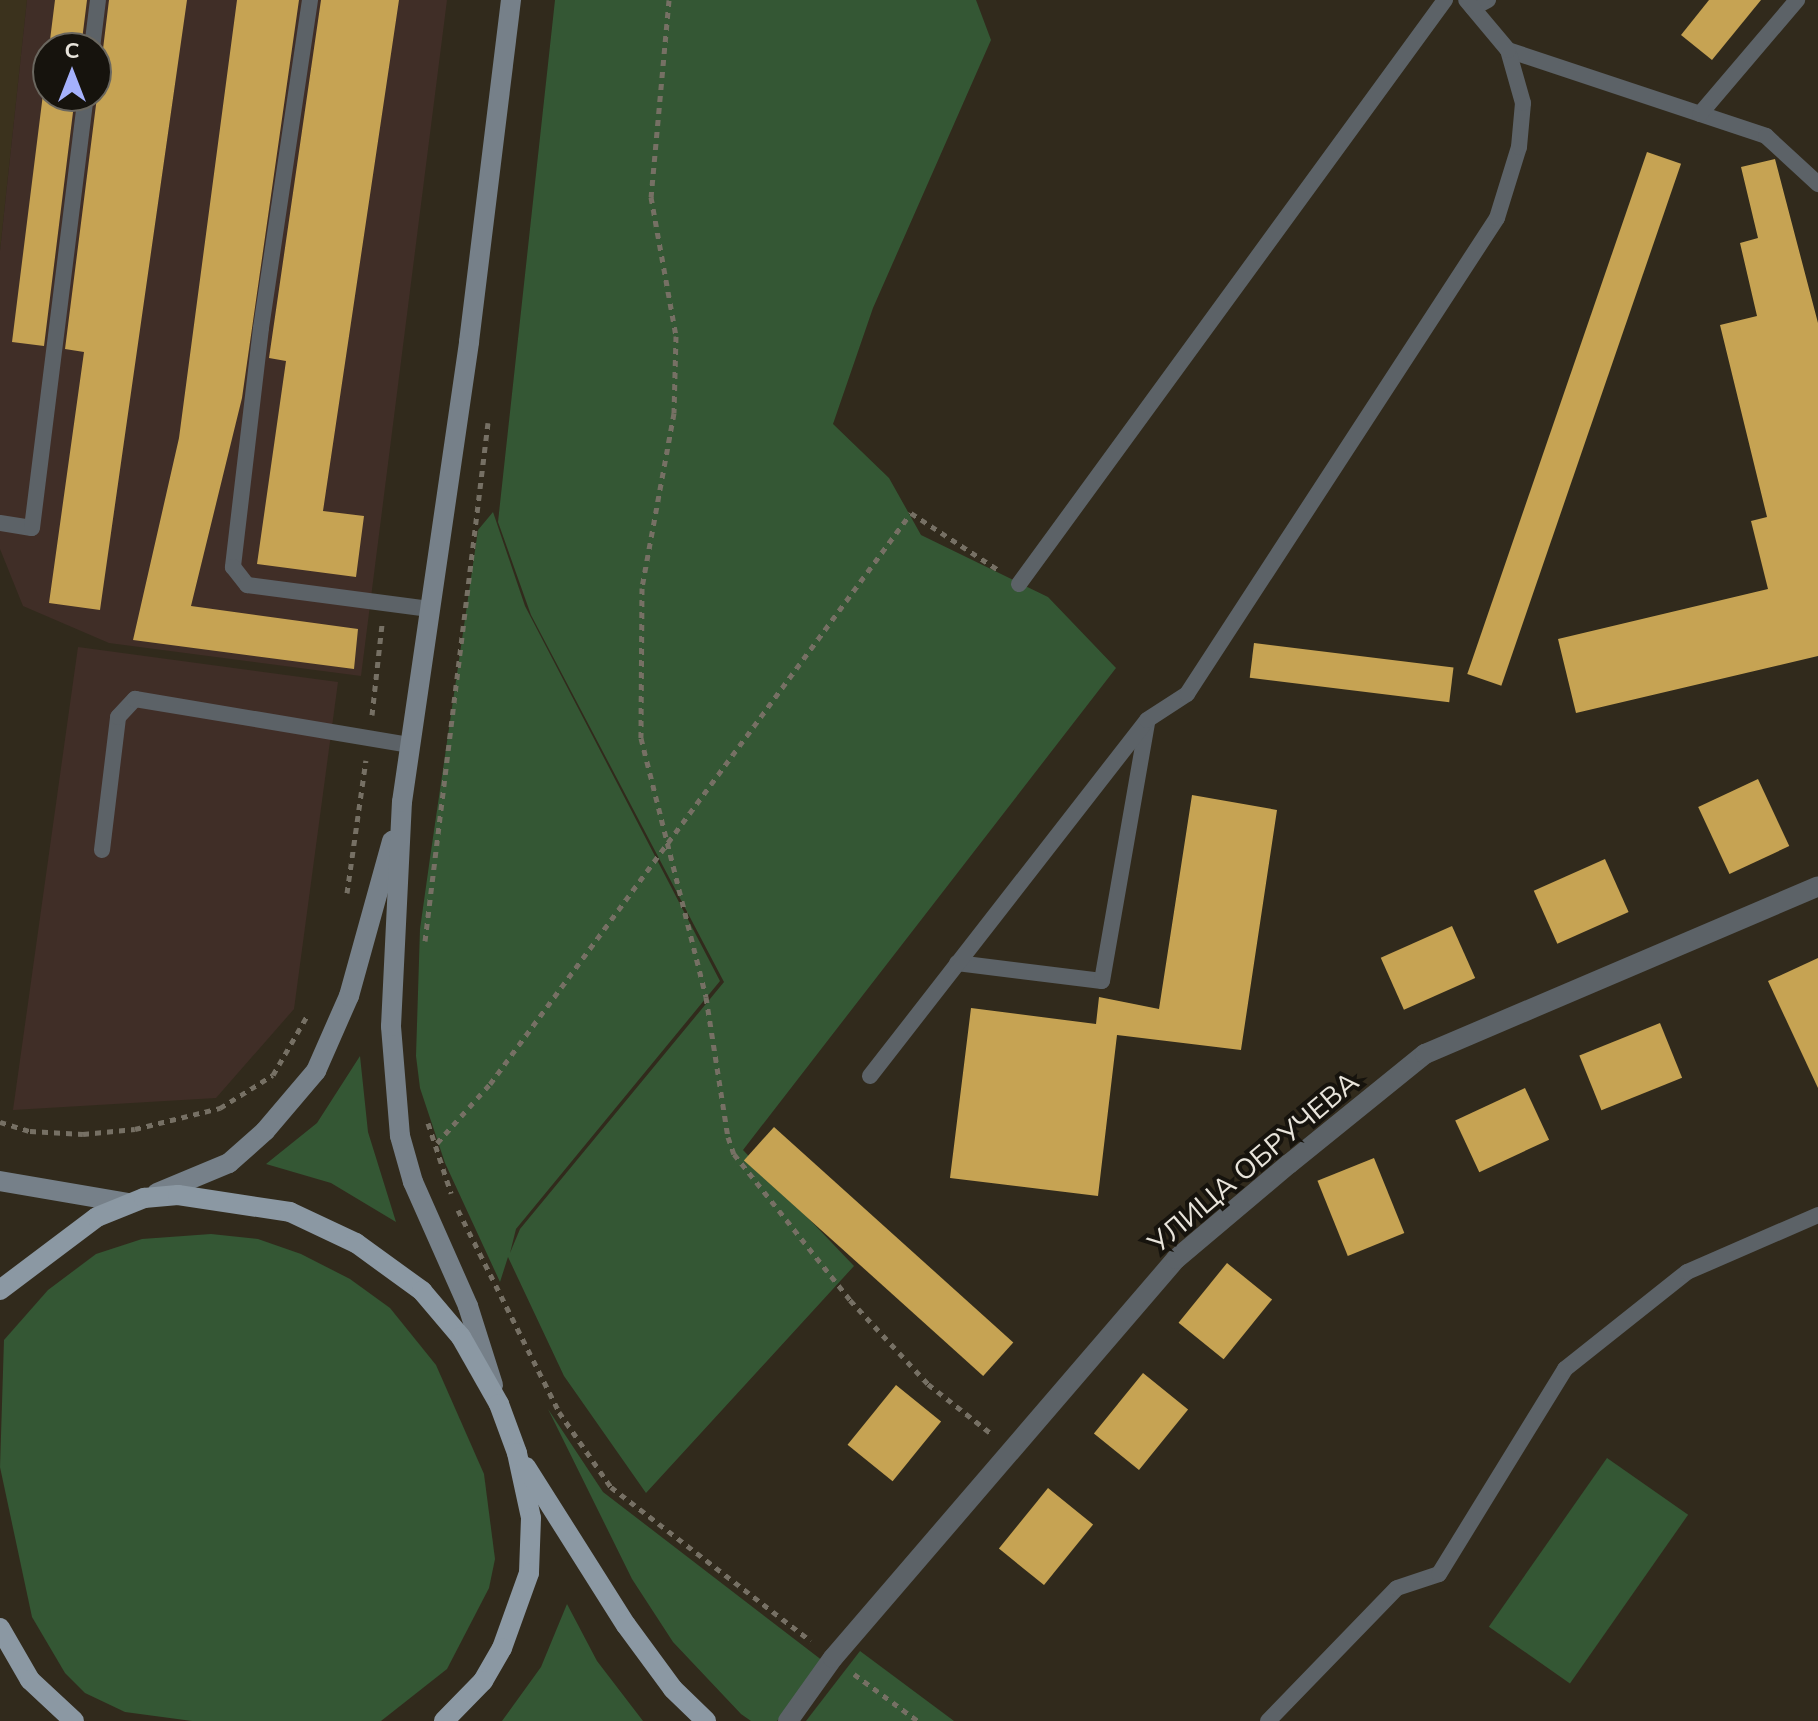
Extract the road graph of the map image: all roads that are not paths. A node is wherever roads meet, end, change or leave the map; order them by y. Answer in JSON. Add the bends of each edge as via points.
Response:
{"nodes":[{"id":1,"x":98,"y":0,"type":"edge"},
{"id":2,"x":310,"y":0,"type":"edge"},
{"id":3,"x":511,"y":0,"type":"edge"},
{"id":4,"x":1445,"y":0,"type":"edge"},
{"id":5,"x":1488,"y":0,"type":"edge"},
{"id":6,"x":1797,"y":0,"type":"edge"},
{"id":7,"x":1469,"y":4,"type":"edge"},
{"id":8,"x":94,"y":32,"type":"edge"},
{"id":9,"x":1508,"y":50,"type":"junction"},
{"id":10,"x":84,"y":112,"type":"edge"},
{"id":11,"x":1700,"y":114,"type":"junction"},
{"id":12,"x":1818,"y":184,"type":"edge"},
{"id":13,"x":0,"y":523,"type":"edge"},
{"id":14,"x":1019,"y":584,"type":"road end"},
{"id":15,"x":429,"y":609,"type":"junction"},
{"id":16,"x":1147,"y":720,"type":"junction"},
{"id":17,"x":410,"y":745,"type":"junction"},
{"id":18,"x":402,"y":802,"type":"junction"},
{"id":19,"x":102,"y":850,"type":"dead end"},
{"id":20,"x":1818,"y":886,"type":"edge"},
{"id":21,"x":957,"y":963,"type":"junction"},
{"id":22,"x":870,"y":1076,"type":"dead end"},
{"id":23,"x":0,"y":1181,"type":"edge"},
{"id":24,"x":136,"y":1200,"type":"junction"},
{"id":25,"x":1818,"y":1215,"type":"edge"},
{"id":26,"x":0,"y":1290,"type":"edge"},
{"id":27,"x":499,"y":1404,"type":"junction"},
{"id":28,"x":517,"y":1453,"type":"junction"},
{"id":29,"x":0,"y":1628,"type":"edge"},
{"id":30,"x":74,"y":1721,"type":"edge"},
{"id":31,"x":444,"y":1721,"type":"edge"},
{"id":32,"x":706,"y":1721,"type":"edge"},
{"id":33,"x":788,"y":1721,"type":"edge"},
{"id":34,"x":1268,"y":1721,"type":"edge"}],
"edges":[{"from":1,"to":8,"type":"lane"},
{"from":2,"to":15,"type":"lane","via":[[261,328],[233,567],[247,585]]},
{"from":3,"to":15,"type":"street","via":[[469,342]]},
{"from":4,"to":14,"type":"lane"},
{"from":5,"to":7,"type":"lane"},
{"from":6,"to":11,"type":"lane"},
{"from":7,"to":9,"type":"lane"},
{"from":9,"to":11,"type":"lane"},
{"from":9,"to":16,"type":"lane","via":[[1523,103],[1519,147],[1497,218],[1187,694]]},
{"from":10,"to":13,"type":"lane","via":[[32,528]]},
{"from":11,"to":12,"type":"lane","via":[[1766,136]]},
{"from":15,"to":17,"type":"street"},
{"from":16,"to":21,"type":"lane"},
{"from":16,"to":21,"type":"lane","via":[[1102,981]]},
{"from":17,"to":18,"type":"street"},
{"from":17,"to":19,"type":"lane","via":[[135,699],[118,717]]},
{"from":18,"to":24,"type":"street","via":[[349,996],[316,1071],[265,1131],[229,1163],[189,1184]]},
{"from":18,"to":27,"type":"street","via":[[391,1026],[400,1136],[413,1182],[468,1306]]},
{"from":20,"to":33,"type":"street","name":"УЛИЦА ОБРУЧЕВА","via":[[1425,1054],[1176,1259],[833,1658]]},
{"from":21,"to":22,"type":"lane"},
{"from":23,"to":24,"type":"street"},
{"from":24,"to":26,"type":"main road","via":[[68,1235]]},
{"from":24,"to":27,"type":"main road","via":[[196,1196],[269,1207],[356,1243],[403,1275],[441,1312]]},
{"from":25,"to":34,"type":"lane","via":[[1687,1272],[1565,1369],[1439,1574],[1397,1588]]},
{"from":27,"to":28,"type":"main road"},
{"from":28,"to":31,"type":"main road","via":[[531,1518],[529,1573],[502,1648],[483,1681]]},
{"from":28,"to":32,"type":"main road","via":[[626,1625],[673,1689]]},
{"from":29,"to":30,"type":"main road","via":[[30,1680]]}]}
